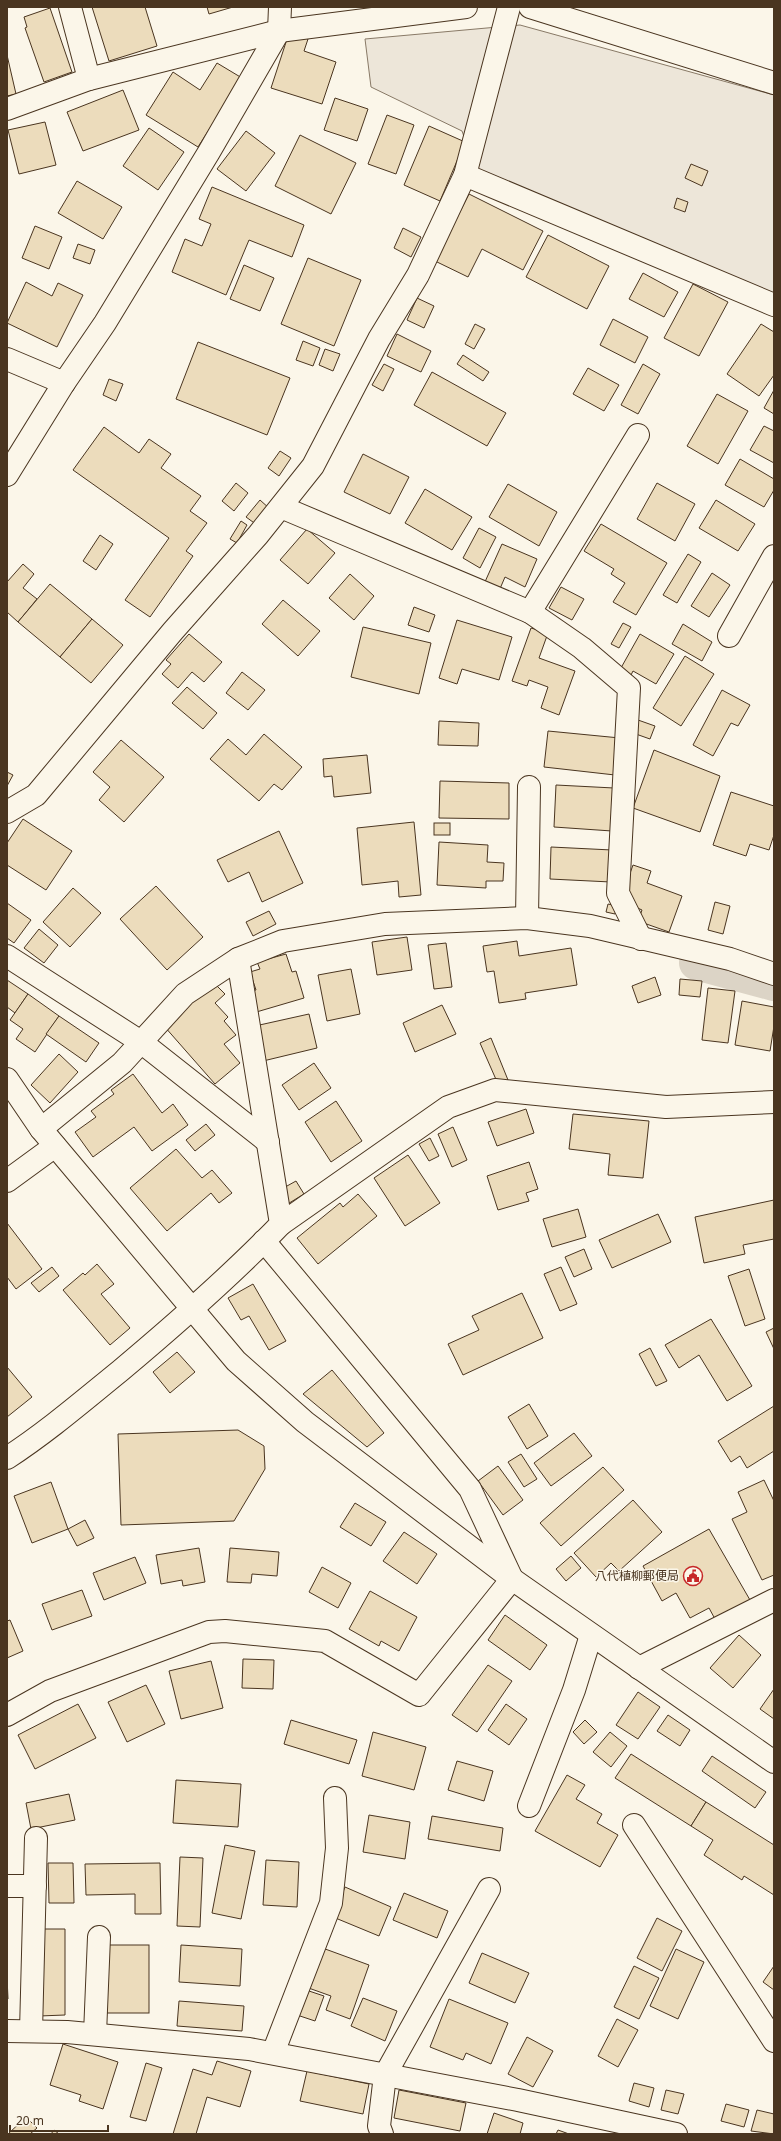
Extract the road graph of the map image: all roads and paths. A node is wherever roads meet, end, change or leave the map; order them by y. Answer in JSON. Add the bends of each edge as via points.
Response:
{"nodes":[{"id":1,"x":70,"y":7,"type":"edge"},
{"id":2,"x":280,"y":7,"type":"edge"},
{"id":3,"x":466,"y":7,"type":"edge"},
{"id":4,"x":509,"y":7,"type":"edge"},
{"id":5,"x":530,"y":7,"type":"edge"},
{"id":6,"x":279,"y":31,"type":"junction"},
{"id":7,"x":89,"y":79,"type":"junction"},
{"id":8,"x":774,"y":83,"type":"edge"},
{"id":9,"x":7,"y":109,"type":"edge"},
{"id":10,"x":465,"y":175,"type":"junction"},
{"id":11,"x":774,"y":305,"type":"edge"},
{"id":12,"x":7,"y":359,"type":"edge"},
{"id":13,"x":64,"y":383,"type":"junction"},
{"id":14,"x":638,"y":435,"type":"dead end"},
{"id":15,"x":7,"y":475,"type":"edge"},
{"id":16,"x":281,"y":507,"type":"junction"},
{"id":17,"x":774,"y":556,"type":"edge"},
{"id":18,"x":530,"y":612,"type":"junction"},
{"id":19,"x":729,"y":636,"type":"dead end"},
{"id":20,"x":529,"y":787,"type":"dead end"},
{"id":21,"x":7,"y":812,"type":"edge"},
{"id":22,"x":527,"y":918,"type":"junction"},
{"id":23,"x":641,"y":939,"type":"junction"},
{"id":24,"x":7,"y":956,"type":"edge"},
{"id":25,"x":238,"y":959,"type":"junction"},
{"id":26,"x":774,"y":974,"type":"edge"},
{"id":27,"x":141,"y":1042,"type":"junction"},
{"id":28,"x":7,"y":1079,"type":"edge"},
{"id":29,"x":774,"y":1102,"type":"edge"},
{"id":30,"x":42,"y":1129,"type":"junction"},
{"id":31,"x":268,"y":1142,"type":"junction"},
{"id":32,"x":55,"y":1146,"type":"junction"},
{"id":33,"x":7,"y":1181,"type":"edge"},
{"id":34,"x":281,"y":1224,"type":"junction"},
{"id":35,"x":264,"y":1241,"type":"junction"},
{"id":36,"x":194,"y":1308,"type":"junction"},
{"id":37,"x":7,"y":1458,"type":"edge"},
{"id":38,"x":512,"y":1579,"type":"junction"},
{"id":39,"x":774,"y":1600,"type":"edge"},
{"id":40,"x":591,"y":1635,"type":"junction"},
{"id":41,"x":639,"y":1668,"type":"junction"},
{"id":42,"x":7,"y":1715,"type":"edge"},
{"id":43,"x":774,"y":1762,"type":"edge"},
{"id":44,"x":335,"y":1798,"type":"dead end"},
{"id":45,"x":529,"y":1806,"type":"dead end"},
{"id":46,"x":634,"y":1825,"type":"dead end"},
{"id":47,"x":36,"y":1838,"type":"dead end"},
{"id":48,"x":7,"y":1886,"type":"edge"},
{"id":49,"x":35,"y":1886,"type":"junction"},
{"id":50,"x":489,"y":1889,"type":"dead end"},
{"id":51,"x":99,"y":1937,"type":"dead end"},
{"id":52,"x":7,"y":2031,"type":"edge"},
{"id":53,"x":31,"y":2031,"type":"junction"},
{"id":54,"x":95,"y":2034,"type":"junction"},
{"id":55,"x":774,"y":2042,"type":"edge"},
{"id":56,"x":273,"y":2054,"type":"junction"},
{"id":57,"x":385,"y":2075,"type":"junction"},
{"id":58,"x":382,"y":2134,"type":"edge"},
{"id":59,"x":676,"y":2134,"type":"edge"}],
"edges":[{"from":1,"to":7,"type":"street"},
{"from":2,"to":6,"type":"street"},
{"from":3,"to":6,"type":"street"},
{"from":4,"to":10,"type":"street"},
{"from":5,"to":8,"type":"street"},
{"from":6,"to":7,"type":"street"},
{"from":6,"to":13,"type":"street","via":[[105,323]]},
{"from":7,"to":9,"type":"street"},
{"from":10,"to":11,"type":"street"},
{"from":10,"to":16,"type":"street","via":[[418,275],[379,338],[313,466]]},
{"from":12,"to":13,"type":"street"},
{"from":13,"to":15,"type":"street"},
{"from":14,"to":18,"type":"street"},
{"from":16,"to":18,"type":"street"},
{"from":16,"to":21,"type":"street","via":[[36,795]]},
{"from":17,"to":19,"type":"street"},
{"from":18,"to":23,"type":"street","via":[[582,648],[629,688],[618,893]]},
{"from":20,"to":22,"type":"street"},
{"from":22,"to":23,"type":"street","via":[[590,926]]},
{"from":22,"to":25,"type":"street","via":[[386,924],[283,941]]},
{"from":23,"to":26,"type":"street","via":[[730,960]]},
{"from":24,"to":27,"type":"street"},
{"from":25,"to":27,"type":"street","via":[[185,994]]},
{"from":25,"to":31,"type":"street"},
{"from":27,"to":30,"type":"street","via":[[122,1063]]},
{"from":27,"to":31,"type":"street"},
{"from":28,"to":30,"type":"street"},
{"from":29,"to":34,"type":"street","via":[[666,1107],[495,1090],[448,1107]]},
{"from":30,"to":32,"type":"street"},
{"from":31,"to":34,"type":"street"},
{"from":32,"to":33,"type":"street"},
{"from":32,"to":36,"type":"street"},
{"from":34,"to":35,"type":"street"},
{"from":35,"to":36,"type":"street"},
{"from":35,"to":38,"type":"street","via":[[470,1489]]},
{"from":36,"to":37,"type":"street","via":[[44,1434]]},
{"from":36,"to":38,"type":"street","via":[[236,1361],[305,1422]]},
{"from":38,"to":40,"type":"street"},
{"from":38,"to":42,"type":"street","via":[[419,1695],[325,1641],[225,1631],[209,1632],[50,1691]]},
{"from":39,"to":41,"type":"street"},
{"from":40,"to":41,"type":"street"},
{"from":40,"to":45,"type":"street","via":[[574,1690]]},
{"from":41,"to":43,"type":"street"},
{"from":44,"to":56,"type":"street","via":[[337,1848],[331,1903]]},
{"from":46,"to":55,"type":"street"},
{"from":47,"to":49,"type":"street"},
{"from":48,"to":49,"type":"street"},
{"from":49,"to":53,"type":"street"},
{"from":50,"to":57,"type":"street"},
{"from":51,"to":54,"type":"street"},
{"from":52,"to":53,"type":"street"},
{"from":53,"to":54,"type":"street"},
{"from":54,"to":56,"type":"street","via":[[249,2049]]},
{"from":56,"to":57,"type":"street"},
{"from":57,"to":58,"type":"street","via":[[379,2126]]},
{"from":57,"to":59,"type":"street"}]}
